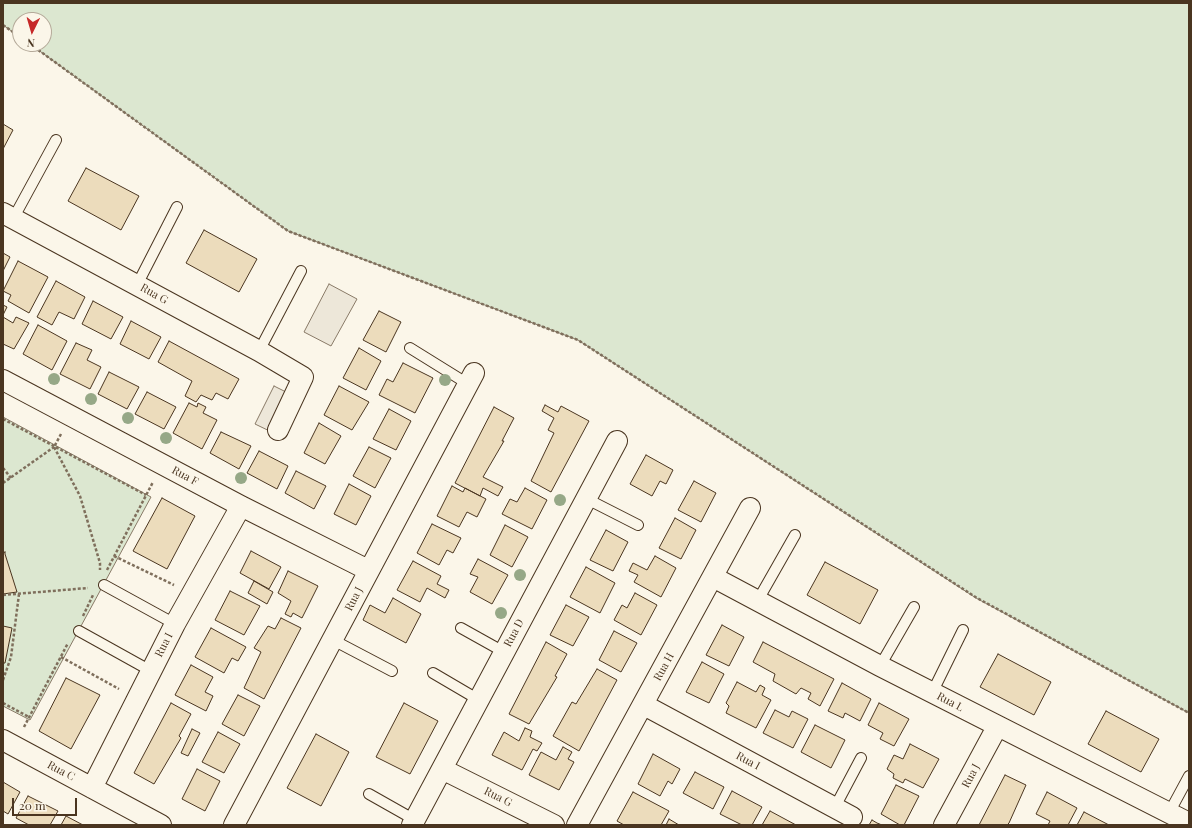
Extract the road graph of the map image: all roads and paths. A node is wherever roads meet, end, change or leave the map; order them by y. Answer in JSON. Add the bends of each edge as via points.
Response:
{"nodes":[{"id":1,"x":3,"y":25,"type":"edge"},
{"id":2,"x":12,"y":31,"type":"edge"},
{"id":3,"x":41,"y":52,"type":"edge"},
{"id":4,"x":56,"y":140,"type":"dead end"},
{"id":5,"x":176,"y":207,"type":"dead end"},
{"id":6,"x":8,"y":216,"type":"edge"},
{"id":7,"x":301,"y":271,"type":"dead end"},
{"id":8,"x":137,"y":285,"type":"junction"},
{"id":9,"x":410,"y":348,"type":"dead end"},
{"id":10,"x":259,"y":351,"type":"junction"},
{"id":11,"x":471,"y":378,"type":"joint"},
{"id":12,"x":3,"y":380,"type":"edge"},
{"id":13,"x":71,"y":416,"type":"junction"},
{"id":14,"x":3,"y":420,"type":"edge"},
{"id":15,"x":278,"y":430,"type":"dead end"},
{"id":16,"x":616,"y":441,"type":"dead end"},
{"id":17,"x":54,"y":447,"type":"junction"},
{"id":18,"x":162,"y":464,"type":"junction"},
{"id":19,"x":3,"y":468,"type":"edge"},
{"id":20,"x":11,"y":478,"type":"junction"},
{"id":21,"x":3,"y":483,"type":"edge"},
{"id":22,"x":146,"y":495,"type":"junction"},
{"id":23,"x":585,"y":498,"type":"junction"},
{"id":24,"x":241,"y":506,"type":"junction"},
{"id":25,"x":750,"y":508,"type":"dead end"},
{"id":26,"x":638,"y":525,"type":"dead end"},
{"id":27,"x":795,"y":535,"type":"dead end"},
{"id":28,"x":114,"y":556,"type":"junction"},
{"id":29,"x":368,"y":570,"type":"junction"},
{"id":30,"x":713,"y":577,"type":"junction"},
{"id":31,"x":103,"y":579,"type":"junction"},
{"id":32,"x":90,"y":588,"type":"dead end"},
{"id":33,"x":191,"y":593,"type":"junction"},
{"id":34,"x":19,"y":594,"type":"junction"},
{"id":35,"x":94,"y":594,"type":"dead end"},
{"id":36,"x":3,"y":595,"type":"edge"},
{"id":37,"x":758,"y":600,"type":"junction"},
{"id":38,"x":914,"y":607,"type":"dead end"},
{"id":39,"x":174,"y":624,"type":"junction"},
{"id":40,"x":461,"y":628,"type":"dead end"},
{"id":41,"x":77,"y":630,"type":"junction"},
{"id":42,"x":963,"y":630,"type":"dead end"},
{"id":43,"x":333,"y":640,"type":"junction"},
{"id":44,"x":504,"y":652,"type":"junction"},
{"id":45,"x":61,"y":657,"type":"junction"},
{"id":46,"x":880,"y":666,"type":"junction"},
{"id":47,"x":151,"y":671,"type":"junction"},
{"id":48,"x":392,"y":671,"type":"dead end"},
{"id":49,"x":434,"y":673,"type":"dead end"},
{"id":50,"x":3,"y":680,"type":"edge"},
{"id":51,"x":932,"y":693,"type":"junction"},
{"id":52,"x":137,"y":699,"type":"junction"},
{"id":53,"x":479,"y":700,"type":"junction"},
{"id":54,"x":3,"y":703,"type":"edge"},
{"id":55,"x":644,"y":705,"type":"junction"},
{"id":56,"x":1189,"y":713,"type":"edge"},
{"id":57,"x":29,"y":717,"type":"junction"},
{"id":58,"x":997,"y":727,"type":"junction"},
{"id":59,"x":8,"y":743,"type":"edge"},
{"id":60,"x":861,"y":758,"type":"dead end"},
{"id":61,"x":442,"y":769,"type":"junction"},
{"id":62,"x":1189,"y":776,"type":"edge"},
{"id":63,"x":92,"y":788,"type":"junction"},
{"id":64,"x":369,"y":794,"type":"dead end"},
{"id":65,"x":835,"y":807,"type":"junction"},
{"id":66,"x":1169,"y":813,"type":"junction"},
{"id":67,"x":852,"y":817,"type":"dead end"},
{"id":68,"x":413,"y":823,"type":"edge"},
{"id":69,"x":1189,"y":823,"type":"edge"},
{"id":70,"x":161,"y":825,"type":"edge"},
{"id":71,"x":234,"y":825,"type":"edge"},
{"id":72,"x":554,"y":825,"type":"edge"},
{"id":73,"x":577,"y":825,"type":"edge"},
{"id":74,"x":944,"y":825,"type":"edge"}],
"edges":[{"from":1,"to":2,"type":"path"},
{"from":3,"to":56,"type":"path","via":[[288,231],[578,340],[976,598]]},
{"from":4,"to":6,"type":"lane"},
{"from":5,"to":8,"type":"lane"},
{"from":6,"to":8,"type":"street","name":"Rua G"},
{"from":7,"to":10,"type":"lane"},
{"from":8,"to":10,"type":"street","name":"Rua G"},
{"from":9,"to":11,"type":"lane"},
{"from":10,"to":15,"type":"street","name":"Rua G","via":[[303,377]]},
{"from":11,"to":29,"type":"street","name":"Rua J"},
{"from":12,"to":13,"type":"street","name":"Rua F"},
{"from":13,"to":17,"type":"path"},
{"from":13,"to":18,"type":"street","name":"Rua F"},
{"from":14,"to":17,"type":"path"},
{"from":16,"to":23,"type":"street","name":"Rua D"},
{"from":17,"to":20,"type":"path"},
{"from":17,"to":22,"type":"path"},
{"from":17,"to":31,"type":"path","via":[[80,496]]},
{"from":18,"to":22,"type":"path"},
{"from":18,"to":24,"type":"street","name":"Rua F"},
{"from":19,"to":20,"type":"path"},
{"from":20,"to":21,"type":"path"},
{"from":22,"to":28,"type":"path"},
{"from":23,"to":26,"type":"lane"},
{"from":23,"to":44,"type":"street","name":"Rua D"},
{"from":24,"to":29,"type":"street","name":"Rua F"},
{"from":24,"to":33,"type":"street","name":"Rua I"},
{"from":25,"to":30,"type":"street","name":"Rua H"},
{"from":27,"to":37,"type":"lane"},
{"from":28,"to":31,"type":"path"},
{"from":28,"to":33,"type":"path"},
{"from":29,"to":43,"type":"street","name":"Rua J"},
{"from":30,"to":37,"type":"street","name":"Rua L"},
{"from":30,"to":55,"type":"street","name":"Rua H"},
{"from":31,"to":39,"type":"lane"},
{"from":32,"to":34,"type":"path"},
{"from":33,"to":39,"type":"street","name":"Rua I"},
{"from":34,"to":36,"type":"path"},
{"from":34,"to":50,"type":"path","via":[[11,657]]},
{"from":35,"to":41,"type":"path"},
{"from":37,"to":46,"type":"street","name":"Rua L"},
{"from":38,"to":46,"type":"lane"},
{"from":39,"to":47,"type":"street","name":"Rua I"},
{"from":40,"to":44,"type":"lane"},
{"from":41,"to":45,"type":"path"},
{"from":41,"to":47,"type":"lane"},
{"from":42,"to":51,"type":"lane"},
{"from":43,"to":48,"type":"lane"},
{"from":43,"to":71,"type":"street","name":"Rua J"},
{"from":44,"to":53,"type":"street","name":"Rua D"},
{"from":45,"to":52,"type":"path"},
{"from":45,"to":57,"type":"path"},
{"from":46,"to":51,"type":"street","name":"Rua L"},
{"from":47,"to":52,"type":"street","name":"Rua I"},
{"from":49,"to":53,"type":"lane"},
{"from":51,"to":58,"type":"street","name":"Rua L"},
{"from":52,"to":63,"type":"street","name":"Rua I"},
{"from":53,"to":61,"type":"street","name":"Rua D"},
{"from":54,"to":57,"type":"path"},
{"from":55,"to":65,"type":"street","name":"Rua I"},
{"from":55,"to":73,"type":"street","name":"Rua H"},
{"from":57,"to":59,"type":"path"},
{"from":58,"to":66,"type":"street","name":"Rua L"},
{"from":58,"to":74,"type":"street","name":"Rua J"},
{"from":59,"to":63,"type":"street","name":"Rua C"},
{"from":60,"to":65,"type":"lane"},
{"from":61,"to":68,"type":"street","name":"Rua D"},
{"from":61,"to":72,"type":"street","name":"Rua G"},
{"from":62,"to":66,"type":"lane"},
{"from":63,"to":70,"type":"street","name":"Rua C"},
{"from":64,"to":68,"type":"lane"},
{"from":65,"to":67,"type":"street","name":"Rua I"},
{"from":66,"to":69,"type":"street","name":"Rua L"}]}
